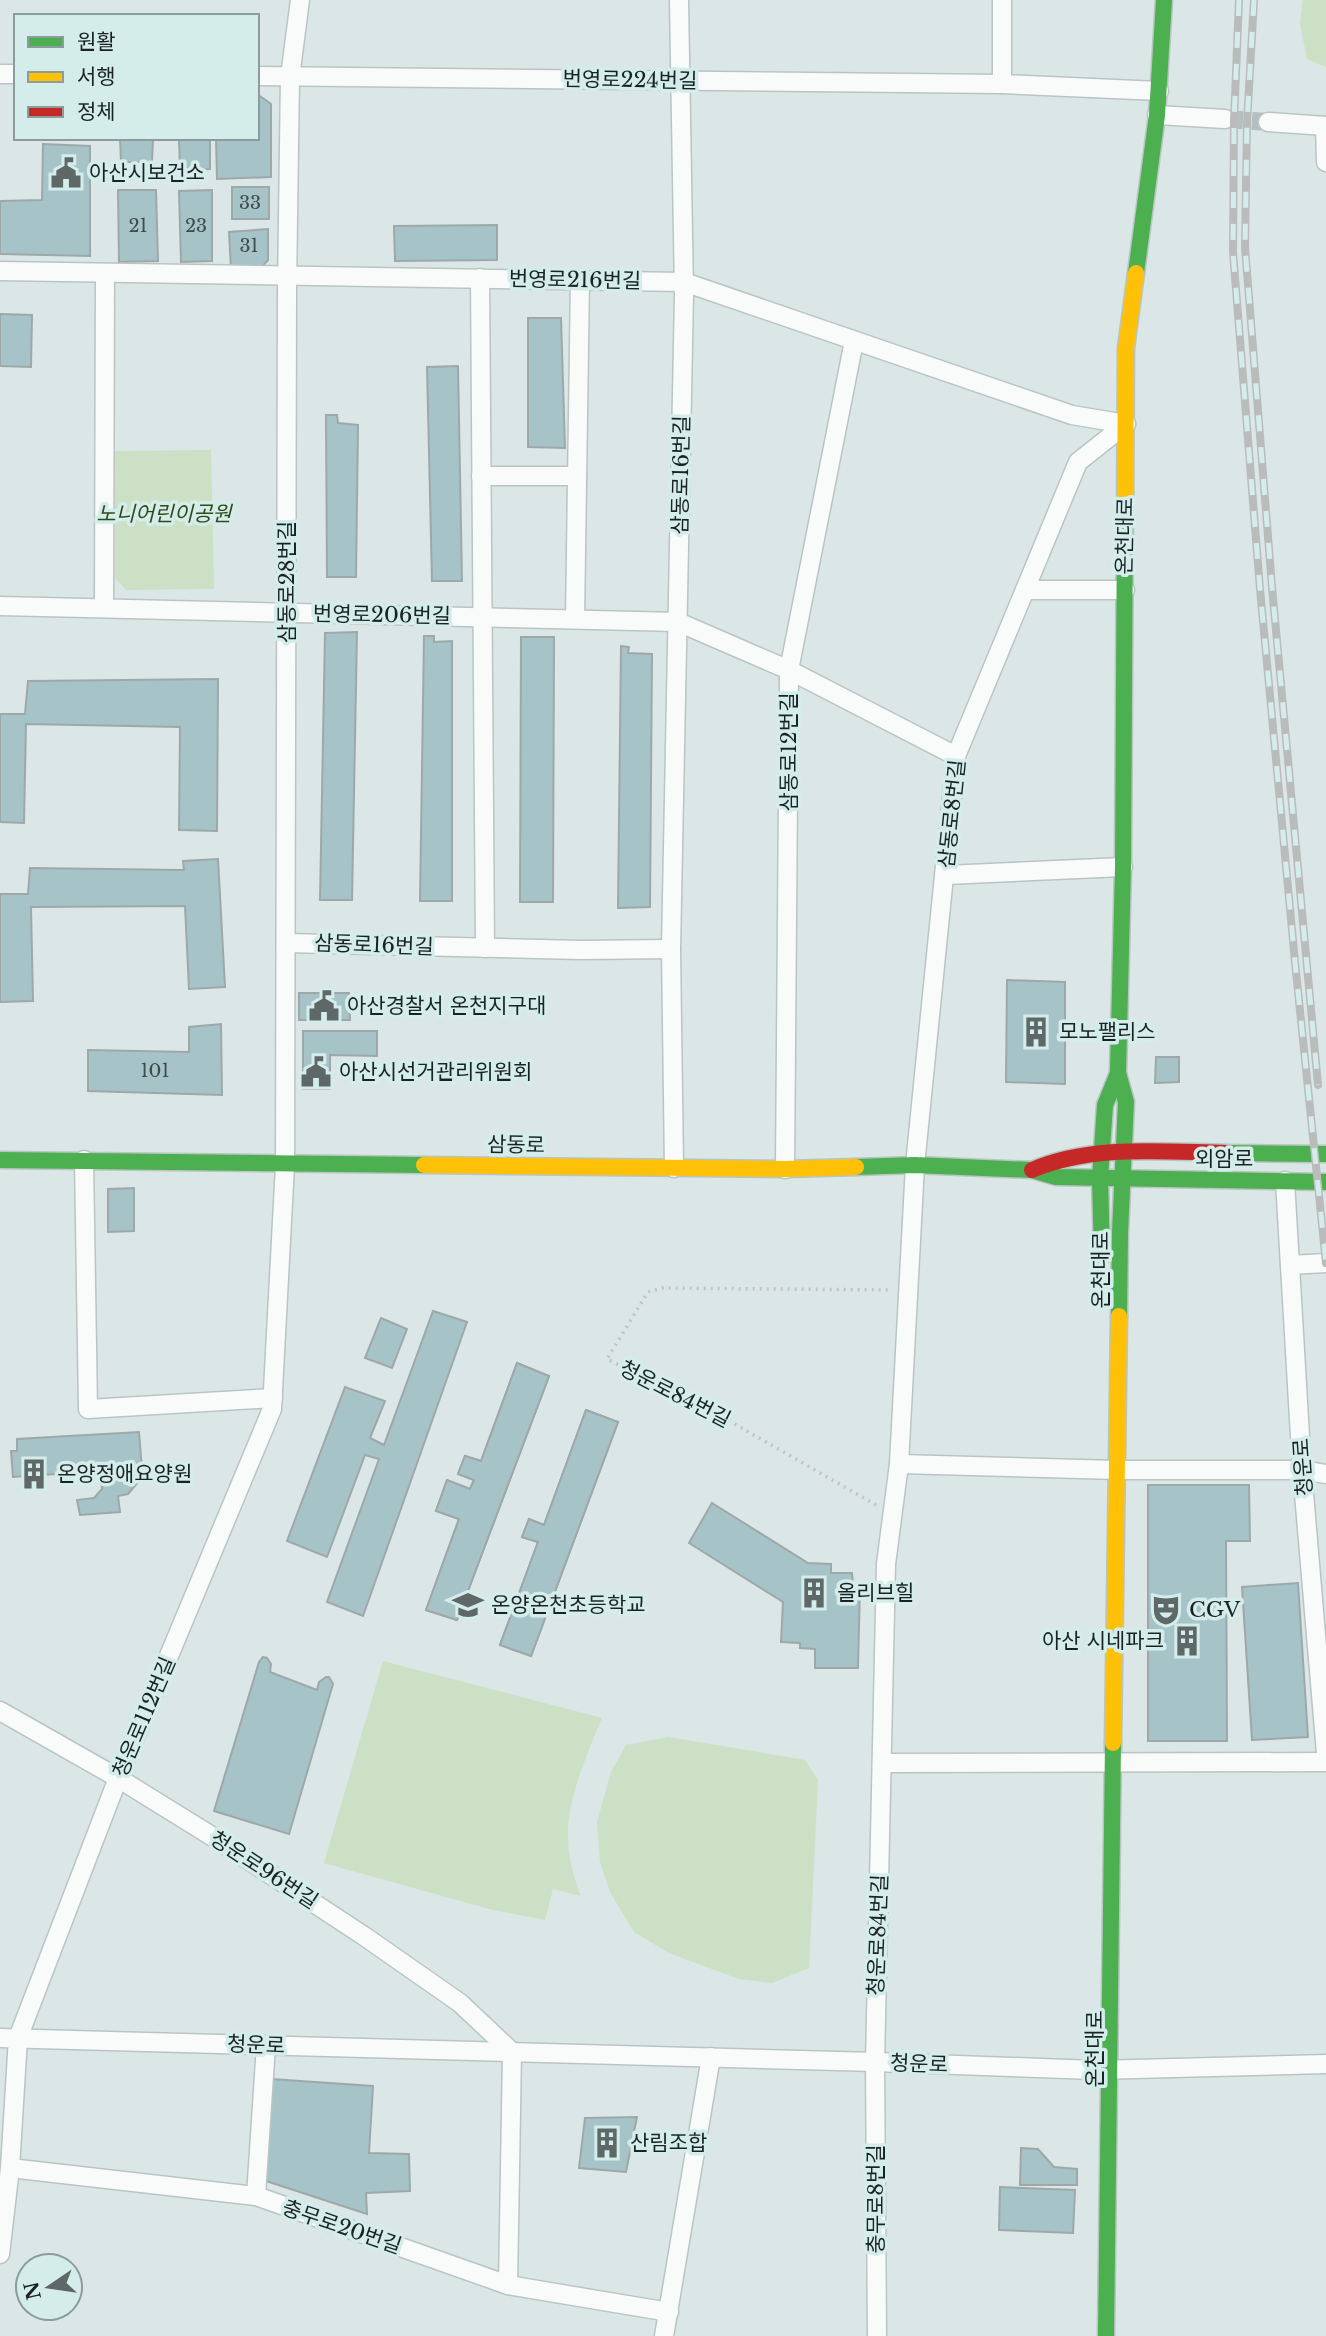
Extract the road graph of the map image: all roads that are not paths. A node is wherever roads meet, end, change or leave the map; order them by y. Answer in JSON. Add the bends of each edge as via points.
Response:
{"nodes":[{"id":1,"x":300,"y":0,"type":"edge"},
{"id":2,"x":679,"y":0,"type":"edge"},
{"id":3,"x":1002,"y":0,"type":"edge"},
{"id":4,"x":1164,"y":0,"type":"edge"},
{"id":5,"x":259,"y":76,"type":"edge"},
{"id":6,"x":290,"y":77,"type":"junction"},
{"id":7,"x":681,"y":80,"type":"junction"},
{"id":8,"x":1002,"y":83,"type":"junction"},
{"id":9,"x":1159,"y":91,"type":"junction"},
{"id":10,"x":1157,"y":115,"type":"junction"},
{"id":11,"x":1225,"y":119,"type":"tunnel mouth"},
{"id":12,"x":1268,"y":122,"type":"tunnel mouth"},
{"id":13,"x":1326,"y":126,"type":"edge"},
{"id":14,"x":1326,"y":162,"type":"edge"},
{"id":15,"x":0,"y":271,"type":"edge"},
{"id":16,"x":105,"y":273,"type":"junction"},
{"id":17,"x":287,"y":275,"type":"junction"},
{"id":18,"x":480,"y":278,"type":"junction"},
{"id":19,"x":580,"y":280,"type":"junction"},
{"id":20,"x":684,"y":282,"type":"junction"},
{"id":21,"x":854,"y":341,"type":"junction"},
{"id":22,"x":1126,"y":424,"type":"junction"},
{"id":23,"x":481,"y":476,"type":"junction"},
{"id":24,"x":578,"y":476,"type":"junction"},
{"id":25,"x":1026,"y":590,"type":"junction"},
{"id":26,"x":1125,"y":590,"type":"junction"},
{"id":27,"x":0,"y":606,"type":"edge"},
{"id":28,"x":104,"y":608,"type":"junction"},
{"id":29,"x":287,"y":612,"type":"junction"},
{"id":30,"x":482,"y":617,"type":"junction"},
{"id":31,"x":575,"y":619,"type":"junction"},
{"id":32,"x":678,"y":622,"type":"junction"},
{"id":33,"x":789,"y":670,"type":"junction"},
{"id":34,"x":956,"y":756,"type":"junction"},
{"id":35,"x":1123,"y":867,"type":"junction"},
{"id":36,"x":946,"y":876,"type":"junction"},
{"id":37,"x":286,"y":943,"type":"junction"},
{"id":38,"x":485,"y":948,"type":"junction"},
{"id":39,"x":671,"y":949,"type":"junction"},
{"id":40,"x":1118,"y":1073,"type":"junction"},
{"id":41,"x":1124,"y":1152,"type":"junction"},
{"id":42,"x":1102,"y":1154,"type":"junction"},
{"id":43,"x":1326,"y":1154,"type":"edge"},
{"id":44,"x":0,"y":1160,"type":"edge"},
{"id":45,"x":84,"y":1160,"type":"junction"},
{"id":46,"x":285,"y":1164,"type":"junction"},
{"id":47,"x":915,"y":1166,"type":"junction"},
{"id":48,"x":674,"y":1168,"type":"junction"},
{"id":49,"x":785,"y":1169,"type":"junction"},
{"id":50,"x":1032,"y":1170,"type":"junction"},
{"id":51,"x":1100,"y":1178,"type":"junction"},
{"id":52,"x":1122,"y":1179,"type":"junction"},
{"id":53,"x":1285,"y":1181,"type":"junction"},
{"id":54,"x":1326,"y":1182,"type":"edge"},
{"id":55,"x":1326,"y":1263,"type":"edge"},
{"id":56,"x":1290,"y":1265,"type":"junction"},
{"id":57,"x":1102,"y":1274,"type":"dead end"},
{"id":58,"x":273,"y":1398,"type":"junction"},
{"id":59,"x":899,"y":1464,"type":"junction"},
{"id":60,"x":1104,"y":1469,"type":"junction"},
{"id":61,"x":1302,"y":1470,"type":"junction"},
{"id":62,"x":1326,"y":1474,"type":"edge"},
{"id":63,"x":1099,"y":1615,"type":"dead end"},
{"id":64,"x":0,"y":1711,"type":"edge"},
{"id":65,"x":1326,"y":1753,"type":"edge"},
{"id":66,"x":1326,"y":1762,"type":"edge"},
{"id":67,"x":883,"y":1763,"type":"junction"},
{"id":68,"x":1106,"y":1763,"type":"junction"},
{"id":69,"x":118,"y":1778,"type":"junction"},
{"id":70,"x":9,"y":2038,"type":"edge"},
{"id":71,"x":266,"y":2045,"type":"junction"},
{"id":72,"x":512,"y":2052,"type":"junction"},
{"id":73,"x":711,"y":2057,"type":"junction"},
{"id":74,"x":874,"y":2062,"type":"junction"},
{"id":75,"x":1326,"y":2064,"type":"edge"},
{"id":76,"x":1102,"y":2070,"type":"junction"},
{"id":77,"x":10,"y":2168,"type":"junction"},
{"id":78,"x":256,"y":2196,"type":"junction"},
{"id":79,"x":0,"y":2254,"type":"edge"},
{"id":80,"x":508,"y":2285,"type":"junction"},
{"id":81,"x":669,"y":2312,"type":"junction"},
{"id":82,"x":664,"y":2336,"type":"edge"},
{"id":83,"x":877,"y":2336,"type":"edge"},
{"id":84,"x":1093,"y":2336,"type":"edge"},
{"id":85,"x":1107,"y":2336,"type":"edge"}],
"edges":[{"from":1,"to":6,"type":"street","name":"삼동로28번길"},
{"from":2,"to":7,"type":"street","name":"삼동로16번길"},
{"from":3,"to":8,"type":"street"},
{"from":4,"to":9,"type":"main road","name":"온천대로"},
{"from":5,"to":6,"type":"street","name":"번영로224번길"},
{"from":6,"to":7,"type":"street","name":"번영로224번길"},
{"from":6,"to":17,"type":"street","name":"삼동로28번길"},
{"from":7,"to":8,"type":"street","name":"번영로224번길"},
{"from":7,"to":20,"type":"street","name":"삼동로16번길"},
{"from":8,"to":9,"type":"street","name":"번영로224번길"},
{"from":9,"to":10,"type":"main road","name":"온천대로"},
{"from":10,"to":11,"type":"street"},
{"from":10,"to":22,"type":"main road","name":"온천대로","via":[[1126,348]]},
{"from":12,"to":13,"type":"street"},
{"from":13,"to":14,"type":"street"},
{"from":15,"to":16,"type":"street","name":"번영로216번길"},
{"from":16,"to":17,"type":"street","name":"번영로216번길"},
{"from":16,"to":28,"type":"street"},
{"from":17,"to":18,"type":"street","name":"번영로216번길"},
{"from":17,"to":29,"type":"street","name":"삼동로28번길"},
{"from":18,"to":19,"type":"street","name":"번영로216번길"},
{"from":18,"to":23,"type":"street"},
{"from":19,"to":20,"type":"street","name":"번영로216번길"},
{"from":19,"to":24,"type":"street"},
{"from":20,"to":21,"type":"street","name":"번영로216번길"},
{"from":20,"to":32,"type":"street","name":"삼동로16번길"},
{"from":21,"to":22,"type":"street","name":"번영로216번길","via":[[1072,415]]},
{"from":21,"to":33,"type":"street","name":"삼동로12번길"},
{"from":22,"to":25,"type":"street","name":"삼동로8번길","via":[[1078,461]]},
{"from":22,"to":26,"type":"main road","name":"온천대로"},
{"from":23,"to":24,"type":"street"},
{"from":23,"to":30,"type":"street"},
{"from":24,"to":31,"type":"street"},
{"from":25,"to":26,"type":"street"},
{"from":25,"to":34,"type":"street","name":"삼동로8번길"},
{"from":26,"to":35,"type":"main road","name":"온천대로"},
{"from":27,"to":28,"type":"street","name":"번영로206번길"},
{"from":28,"to":29,"type":"street","name":"번영로206번길"},
{"from":29,"to":30,"type":"street","name":"번영로206번길"},
{"from":29,"to":37,"type":"street","name":"삼동로28번길"},
{"from":30,"to":31,"type":"street","name":"번영로206번길"},
{"from":30,"to":38,"type":"street"},
{"from":31,"to":32,"type":"street","name":"번영로206번길"},
{"from":32,"to":33,"type":"street","name":"번영로206번길"},
{"from":32,"to":39,"type":"street","name":"삼동로16번길"},
{"from":33,"to":34,"type":"street","name":"번영로206번길"},
{"from":33,"to":49,"type":"street","name":"삼동로12번길"},
{"from":34,"to":36,"type":"street","name":"삼동로8번길"},
{"from":35,"to":36,"type":"street"},
{"from":35,"to":40,"type":"main road","name":"온천대로"},
{"from":36,"to":47,"type":"street","name":"삼동로8번길"},
{"from":37,"to":38,"type":"street","name":"삼동로16번길"},
{"from":37,"to":46,"type":"street","name":"삼동로28번길"},
{"from":38,"to":39,"type":"street","name":"삼동로16번길"},
{"from":39,"to":48,"type":"street","name":"삼동로16번길"},
{"from":40,"to":41,"type":"main road","name":"온천대로","via":[[1126,1102]]},
{"from":40,"to":42,"type":"main road","name":"온천대로","via":[[1105,1105]]},
{"from":41,"to":42,"type":"main road","name":"외암로"},
{"from":41,"to":43,"type":"main road","name":"외암로"},
{"from":41,"to":52,"type":"main road","name":"온천대로"},
{"from":42,"to":50,"type":"main road","name":"삼동로","via":[[1055,1160]]},
{"from":42,"to":51,"type":"main road","name":"온천대로"},
{"from":44,"to":45,"type":"main road","name":"삼동로"},
{"from":45,"to":46,"type":"main road","name":"삼동로"},
{"from":45,"to":58,"type":"street","via":[[88,1409]]},
{"from":46,"to":48,"type":"main road","name":"삼동로"},
{"from":46,"to":58,"type":"street","name":"청운로112번길"},
{"from":47,"to":49,"type":"main road","name":"삼동로"},
{"from":47,"to":50,"type":"main road","name":"삼동로"},
{"from":47,"to":59,"type":"street","name":"청운로84번길"},
{"from":48,"to":49,"type":"main road","name":"삼동로"},
{"from":50,"to":51,"type":"main road","name":"삼동로","via":[[1056,1177]]},
{"from":51,"to":52,"type":"main road","name":"외암로"},
{"from":51,"to":57,"type":"main road","name":"온천대로"},
{"from":52,"to":53,"type":"main road","name":"외암로"},
{"from":52,"to":60,"type":"main road","name":"온천대로"},
{"from":53,"to":54,"type":"main road","name":"외암로"},
{"from":53,"to":56,"type":"street","name":"청운로"},
{"from":55,"to":56,"type":"street"},
{"from":56,"to":61,"type":"street","name":"청운로"},
{"from":58,"to":69,"type":"street","name":"청운로112번길"},
{"from":59,"to":60,"type":"street"},
{"from":59,"to":67,"type":"street","name":"청운로84번길","via":[[886,1564]]},
{"from":60,"to":61,"type":"street"},
{"from":60,"to":68,"type":"main road","name":"온천대로"},
{"from":61,"to":62,"type":"street"},
{"from":61,"to":65,"type":"street","name":"청운로"},
{"from":63,"to":68,"type":"main road","name":"온천대로"},
{"from":64,"to":69,"type":"street","name":"청운로96번길"},
{"from":66,"to":68,"type":"street"},
{"from":67,"to":68,"type":"street"},
{"from":67,"to":74,"type":"street","name":"청운로84번길"},
{"from":68,"to":76,"type":"main road","name":"온천대로"},
{"from":69,"to":70,"type":"street","name":"청운로112번길"},
{"from":69,"to":72,"type":"street","name":"청운로96번길","via":[[365,1936],[449,1995]]},
{"from":70,"to":71,"type":"street","name":"청운로"},
{"from":70,"to":77,"type":"street","name":"청운로112번길"},
{"from":71,"to":72,"type":"street","name":"청운로"},
{"from":71,"to":78,"type":"street"},
{"from":72,"to":73,"type":"street","name":"청운로"},
{"from":72,"to":80,"type":"street"},
{"from":73,"to":74,"type":"street","name":"청운로"},
{"from":73,"to":81,"type":"street"},
{"from":74,"to":76,"type":"street","name":"청운로"},
{"from":74,"to":83,"type":"street","name":"충무로8번길"},
{"from":75,"to":76,"type":"street","name":"청운로"},
{"from":76,"to":84,"type":"main road","name":"온천대로"},
{"from":76,"to":85,"type":"main road","name":"온천대로"},
{"from":77,"to":78,"type":"street","name":"충무로20번길"},
{"from":77,"to":79,"type":"street","name":"청운로112번길"},
{"from":78,"to":80,"type":"street","name":"충무로20번길"},
{"from":80,"to":81,"type":"street","name":"충무로20번길"},
{"from":81,"to":82,"type":"street"}]}
